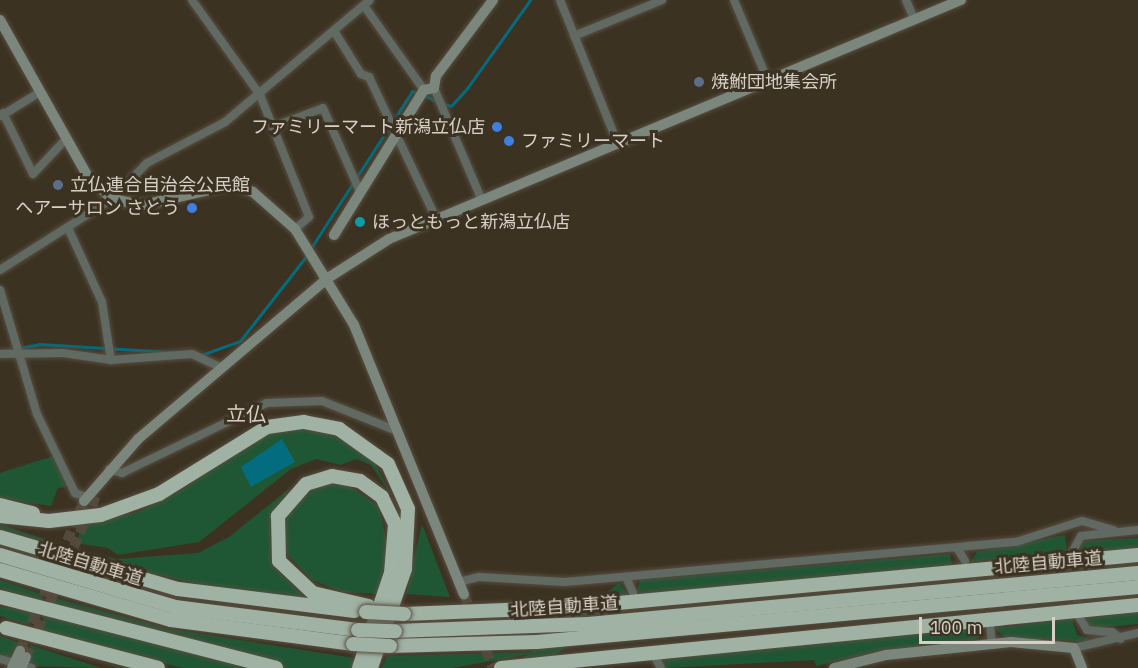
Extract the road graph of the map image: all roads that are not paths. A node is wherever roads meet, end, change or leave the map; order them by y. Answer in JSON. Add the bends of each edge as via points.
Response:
{"nodes":[{"id":1,"x":192,"y":0,"type":"edge"},
{"id":2,"x":493,"y":0,"type":"edge"},
{"id":3,"x":560,"y":0,"type":"edge"},
{"id":4,"x":662,"y":0,"type":"edge"},
{"id":5,"x":734,"y":0,"type":"edge"},
{"id":6,"x":906,"y":0,"type":"edge"},
{"id":7,"x":961,"y":0,"type":"edge"},
{"id":8,"x":367,"y":3,"type":"edge"},
{"id":9,"x":914,"y":19,"type":"junction"},
{"id":10,"x":0,"y":20,"type":"edge"},
{"id":11,"x":334,"y":31,"type":"junction"},
{"id":12,"x":574,"y":36,"type":"junction"},
{"id":13,"x":767,"y":79,"type":"junction"},
{"id":14,"x":429,"y":89,"type":"junction"},
{"id":15,"x":40,"y":92,"type":"junction"},
{"id":16,"x":260,"y":94,"type":"junction"},
{"id":17,"x":1,"y":115,"type":"edge"},
{"id":18,"x":273,"y":127,"type":"junction"},
{"id":19,"x":396,"y":135,"type":"junction"},
{"id":20,"x":66,"y":139,"type":"junction"},
{"id":21,"x":618,"y":144,"type":"junction"},
{"id":22,"x":360,"y":192,"type":"junction"},
{"id":23,"x":481,"y":198,"type":"junction"},
{"id":24,"x":112,"y":199,"type":"junction"},
{"id":25,"x":436,"y":218,"type":"junction"},
{"id":26,"x":296,"y":229,"type":"junction"},
{"id":27,"x":69,"y":230,"type":"junction"},
{"id":28,"x":334,"y":235,"type":"dead end"},
{"id":29,"x":0,"y":270,"type":"edge"},
{"id":30,"x":328,"y":278,"type":"junction"},
{"id":31,"x":0,"y":290,"type":"edge"},
{"id":32,"x":18,"y":352,"type":"junction"},
{"id":33,"x":0,"y":354,"type":"edge"},
{"id":34,"x":111,"y":360,"type":"junction"},
{"id":35,"x":222,"y":368,"type":"junction"},
{"id":36,"x":397,"y":431,"type":"junction"},
{"id":37,"x":109,"y":469,"type":"junction"},
{"id":38,"x":89,"y":498,"type":"joint"},
{"id":39,"x":0,"y":504,"type":"edge"},
{"id":40,"x":101,"y":515,"type":"junction"},
{"id":41,"x":0,"y":516,"type":"edge"},
{"id":42,"x":1114,"y":530,"type":"junction"},
{"id":43,"x":1138,"y":530,"type":"edge"},
{"id":44,"x":0,"y":537,"type":"edge"},
{"id":45,"x":957,"y":548,"type":"junction"},
{"id":46,"x":1072,"y":551,"type":"dead end"},
{"id":47,"x":0,"y":555,"type":"edge"},
{"id":48,"x":1138,"y":555,"type":"edge"},
{"id":49,"x":964,"y":561,"type":"tunnel mouth"},
{"id":50,"x":0,"y":570,"type":"edge"},
{"id":51,"x":1138,"y":573,"type":"edge"},
{"id":52,"x":626,"y":577,"type":"junction"},
{"id":53,"x":459,"y":582,"type":"junction"},
{"id":54,"x":1138,"y":587,"type":"edge"},
{"id":55,"x":633,"y":593,"type":"dead end"},
{"id":56,"x":464,"y":594,"type":"tunnel mouth"},
{"id":57,"x":0,"y":597,"type":"edge"},
{"id":58,"x":1138,"y":605,"type":"edge"},
{"id":59,"x":367,"y":609,"type":"junction"},
{"id":60,"x":1079,"y":617,"type":"dead end"},
{"id":61,"x":990,"y":625,"type":"tunnel mouth"},
{"id":62,"x":3,"y":627,"type":"edge"},
{"id":63,"x":1138,"y":633,"type":"edge"},
{"id":64,"x":1121,"y":639,"type":"junction"},
{"id":65,"x":992,"y":644,"type":"junction"},
{"id":66,"x":1074,"y":648,"type":"junction"},
{"id":67,"x":658,"y":655,"type":"junction"},
{"id":68,"x":0,"y":658,"type":"edge"},
{"id":69,"x":21,"y":663,"type":"edge"},
{"id":70,"x":122,"y":668,"type":"edge"},
{"id":71,"x":158,"y":668,"type":"edge"},
{"id":72,"x":276,"y":668,"type":"edge"},
{"id":73,"x":359,"y":668,"type":"edge"},
{"id":74,"x":371,"y":668,"type":"edge"},
{"id":75,"x":501,"y":668,"type":"edge"},
{"id":76,"x":565,"y":668,"type":"edge"},
{"id":77,"x":661,"y":668,"type":"edge"},
{"id":78,"x":834,"y":668,"type":"edge"},
{"id":79,"x":1082,"y":668,"type":"edge"}],
"edges":[{"from":1,"to":16,"type":"street"},
{"from":2,"to":14,"type":"street"},
{"from":3,"to":12,"type":"street"},
{"from":4,"to":12,"type":"street"},
{"from":5,"to":13,"type":"street"},
{"from":6,"to":9,"type":"street"},
{"from":7,"to":9,"type":"street"},
{"from":8,"to":11,"type":"street"},
{"from":8,"to":14,"type":"street"},
{"from":9,"to":13,"type":"street"},
{"from":10,"to":15,"type":"street"},
{"from":11,"to":16,"type":"street"},
{"from":11,"to":19,"type":"street","via":[[361,75],[369,76]]},
{"from":12,"to":21,"type":"street"},
{"from":13,"to":21,"type":"street"},
{"from":14,"to":19,"type":"street"},
{"from":14,"to":23,"type":"street"},
{"from":15,"to":17,"type":"street"},
{"from":15,"to":20,"type":"street"},
{"from":16,"to":18,"type":"street"},
{"from":16,"to":24,"type":"street","via":[[225,122],[147,163]]},
{"from":17,"to":20,"type":"street","via":[[33,174]]},
{"from":18,"to":22,"type":"street","via":[[323,108]]},
{"from":18,"to":26,"type":"street","via":[[309,218]]},
{"from":19,"to":22,"type":"street"},
{"from":19,"to":25,"type":"street"},
{"from":20,"to":24,"type":"street","via":[[87,175]]},
{"from":21,"to":23,"type":"street"},
{"from":22,"to":28,"type":"street"},
{"from":23,"to":25,"type":"street"},
{"from":24,"to":26,"type":"street","via":[[143,205],[232,185],[253,192]]},
{"from":24,"to":27,"type":"street"},
{"from":25,"to":30,"type":"street","via":[[389,239]]},
{"from":26,"to":30,"type":"street"},
{"from":27,"to":29,"type":"street"},
{"from":27,"to":34,"type":"street","via":[[102,302]]},
{"from":30,"to":35,"type":"street"},
{"from":30,"to":36,"type":"street","via":[[354,325]]},
{"from":31,"to":32,"type":"street"},
{"from":32,"to":33,"type":"street"},
{"from":32,"to":34,"type":"street"},
{"from":32,"to":38,"type":"street","via":[[37,414],[75,493]]},
{"from":34,"to":35,"type":"street","via":[[192,354]]},
{"from":35,"to":37,"type":"street"},
{"from":36,"to":37,"type":"street","via":[[322,401],[267,403],[122,473]]},
{"from":36,"to":53,"type":"street"},
{"from":37,"to":38,"type":"street"},
{"from":39,"to":40,"type":"highway","via":[[50,515]]},
{"from":40,"to":41,"type":"highway","via":[[49,521]]},
{"from":40,"to":74,"type":"highway","via":[[159,494],[267,427],[304,422],[350,434],[395,474],[410,522],[405,569]]},
{"from":42,"to":43,"type":"street"},
{"from":42,"to":45,"type":"street","via":[[1082,522],[1030,540]]},
{"from":42,"to":46,"type":"street","via":[[1081,536]]},
{"from":44,"to":59,"type":"highway","via":[[178,589],[265,604]]},
{"from":45,"to":49,"type":"street"},
{"from":45,"to":52,"type":"street"},
{"from":47,"to":51,"type":"highway","name":"北陸自動車道","bridge":true,"via":[[175,606],[395,632],[545,627]]},
{"from":48,"to":59,"type":"highway","bridge":true,"via":[[527,610]]},
{"from":50,"to":54,"type":"highway","name":"北陸自動車道","bridge":true,"via":[[171,620],[390,646],[537,642]]},
{"from":52,"to":53,"type":"street"},
{"from":52,"to":55,"type":"street"},
{"from":53,"to":56,"type":"street"},
{"from":57,"to":72,"type":"highway"},
{"from":58,"to":67,"type":"highway"},
{"from":59,"to":73,"type":"highway","via":[[314,593],[279,561],[278,516],[306,484],[332,476],[360,481],[382,497],[395,524],[392,573]]},
{"from":60,"to":64,"type":"street","via":[[1087,630],[1112,632]]},
{"from":61,"to":65,"type":"street"},
{"from":62,"to":70,"type":"highway"},
{"from":62,"to":71,"type":"highway"},
{"from":63,"to":64,"type":"street"},
{"from":64,"to":66,"type":"street"},
{"from":65,"to":66,"type":"street"},
{"from":65,"to":78,"type":"street","via":[[886,654]]},
{"from":66,"to":79,"type":"street"},
{"from":67,"to":75,"type":"highway"},
{"from":67,"to":76,"type":"highway"},
{"from":67,"to":77,"type":"street"},
{"from":68,"to":69,"type":"street"}]}
